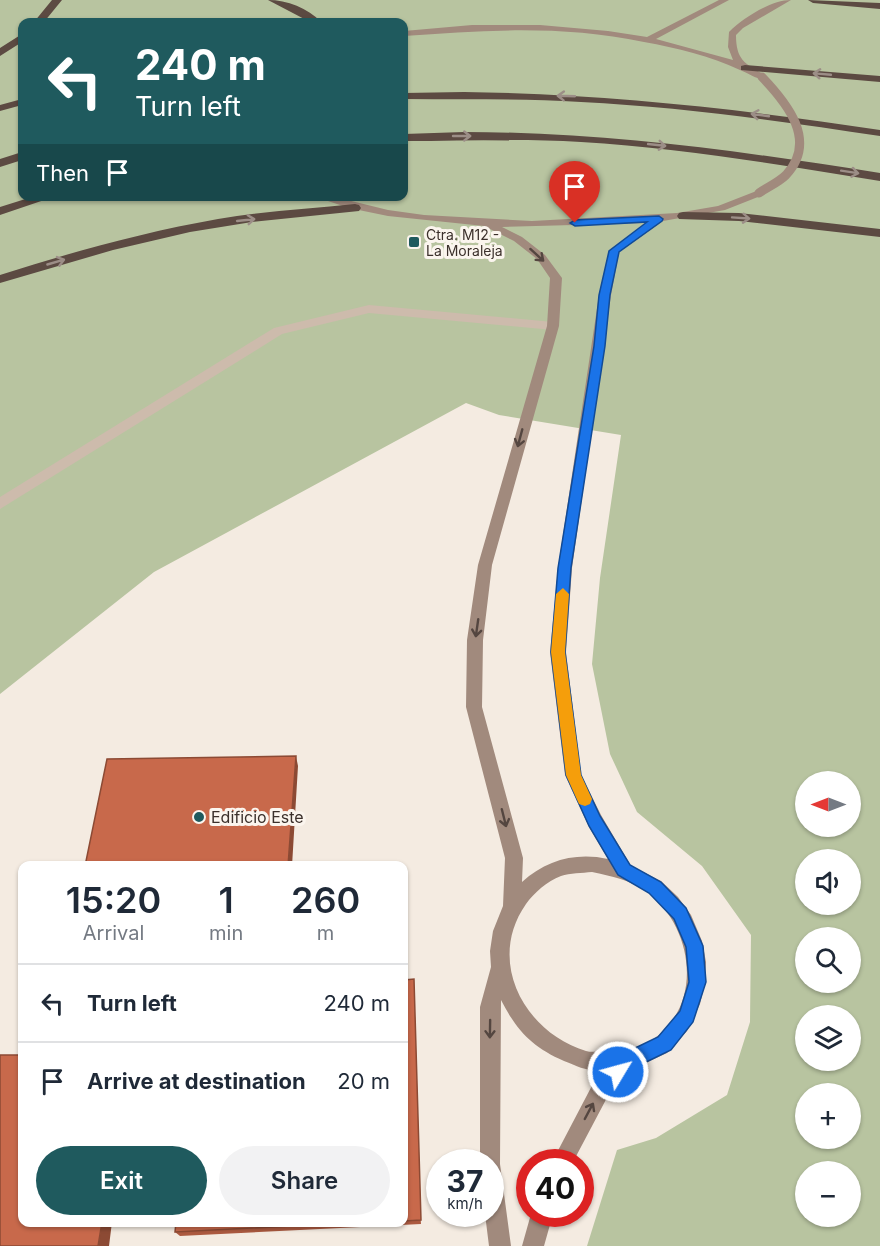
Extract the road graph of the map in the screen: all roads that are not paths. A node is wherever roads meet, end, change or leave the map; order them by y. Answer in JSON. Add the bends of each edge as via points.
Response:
{"nodes":[{"id":1,"x":57,"y":0,"type":"edge"},
{"id":2,"x":273,"y":0,"type":"edge"},
{"id":3,"x":725,"y":0,"type":"edge"},
{"id":4,"x":787,"y":0,"type":"edge"},
{"id":5,"x":813,"y":0,"type":"edge"},
{"id":6,"x":880,"y":6,"type":"edge"},
{"id":7,"x":42,"y":18,"type":"edge"},
{"id":8,"x":311,"y":18,"type":"edge"},
{"id":9,"x":408,"y":34,"type":"edge"},
{"id":10,"x":650,"y":39,"type":"junction"},
{"id":11,"x":18,"y":40,"type":"edge"},
{"id":12,"x":0,"y":53,"type":"edge"},
{"id":13,"x":743,"y":66,"type":"junction"},
{"id":14,"x":880,"y":79,"type":"edge"},
{"id":15,"x":408,"y":96,"type":"edge"},
{"id":16,"x":18,"y":103,"type":"edge"},
{"id":17,"x":0,"y":108,"type":"edge"},
{"id":18,"x":880,"y":133,"type":"edge"},
{"id":19,"x":408,"y":138,"type":"edge"},
{"id":20,"x":18,"y":157,"type":"edge"},
{"id":21,"x":0,"y":163,"type":"edge"},
{"id":22,"x":880,"y":177,"type":"edge"},
{"id":23,"x":33,"y":201,"type":"edge"},
{"id":24,"x":333,"y":201,"type":"edge"},
{"id":25,"x":355,"y":208,"type":"junction"},
{"id":26,"x":0,"y":211,"type":"edge"},
{"id":27,"x":683,"y":216,"type":"junction"},
{"id":28,"x":659,"y":219,"type":"junction"},
{"id":29,"x":488,"y":224,"type":"junction"},
{"id":30,"x":880,"y":233,"type":"edge"},
{"id":31,"x":0,"y":279,"type":"edge"},
{"id":32,"x":553,"y":326,"type":"junction"},
{"id":33,"x":0,"y":504,"type":"edge"},
{"id":34,"x":624,"y":870,"type":"junction"},
{"id":35,"x":512,"y":905,"type":"junction"},
{"id":36,"x":500,"y":972,"type":"junction"},
{"id":37,"x":632,"y":1059,"type":"junction"},
{"id":38,"x":490,"y":1149,"type":"edge"},
{"id":39,"x":569,"y":1149,"type":"edge"},
{"id":40,"x":498,"y":1227,"type":"edge"},
{"id":41,"x":539,"y":1227,"type":"edge"},
{"id":42,"x":500,"y":1246,"type":"edge"},
{"id":43,"x":533,"y":1246,"type":"edge"}],
"edges":[{"from":1,"to":7,"type":"highway"},
{"from":2,"to":8,"type":"highway"},
{"from":3,"to":10,"type":"street"},
{"from":4,"to":13,"type":"street","via":[[732,33],[732,47]]},
{"from":5,"to":6,"type":"highway"},
{"from":9,"to":10,"type":"street","via":[[511,26],[565,28]]},
{"from":10,"to":13,"type":"street"},
{"from":11,"to":12,"type":"highway"},
{"from":14,"to":13,"type":"highway","one_way":true},
{"from":13,"to":27,"type":"street","bridge":true,"via":[[762,77],[792,111],[800,131],[800,150],[786,174],[759,193]]},
{"from":18,"to":15,"type":"highway","one_way":true,"via":[[627,100],[504,94]]},
{"from":16,"to":17,"type":"highway"},
{"from":19,"to":22,"type":"highway","one_way":true,"via":[[587,138],[713,151]]},
{"from":20,"to":21,"type":"highway"},
{"from":23,"to":26,"type":"highway"},
{"from":24,"to":25,"type":"street"},
{"from":25,"to":29,"type":"street"},
{"from":31,"to":25,"type":"highway","one_way":true,"via":[[175,231]]},
{"from":27,"to":28,"type":"street"},
{"from":27,"to":30,"type":"highway","one_way":true,"via":[[739,217]]},
{"from":28,"to":29,"type":"street"},
{"from":28,"to":34,"type":"street","via":[[614,251],[565,568],[558,652],[573,775]]},
{"from":29,"to":32,"type":"street","one_way":true,"via":[[518,239],[541,257],[556,278]]},
{"from":32,"to":33,"type":"street","via":[[369,309],[278,331]]},
{"from":32,"to":35,"type":"street","one_way":true,"via":[[486,565],[475,640],[474,707],[514,858]]},
{"from":34,"to":35,"type":"street","via":[[592,864],[560,868],[533,882]]},
{"from":34,"to":37,"type":"street","via":[[655,887],[680,913],[694,946],[698,982],[687,1016],[664,1043]]},
{"from":35,"to":36,"type":"street","via":[[499,948]]},
{"from":36,"to":37,"type":"street","via":[[515,1011],[547,1044],[588,1061]]},
{"from":36,"to":38,"type":"street","one_way":true,"via":[[490,1007]]},
{"from":39,"to":37,"type":"street","one_way":true,"via":[[603,1085]]},
{"from":40,"to":42,"type":"street"},
{"from":41,"to":43,"type":"street"}]}
